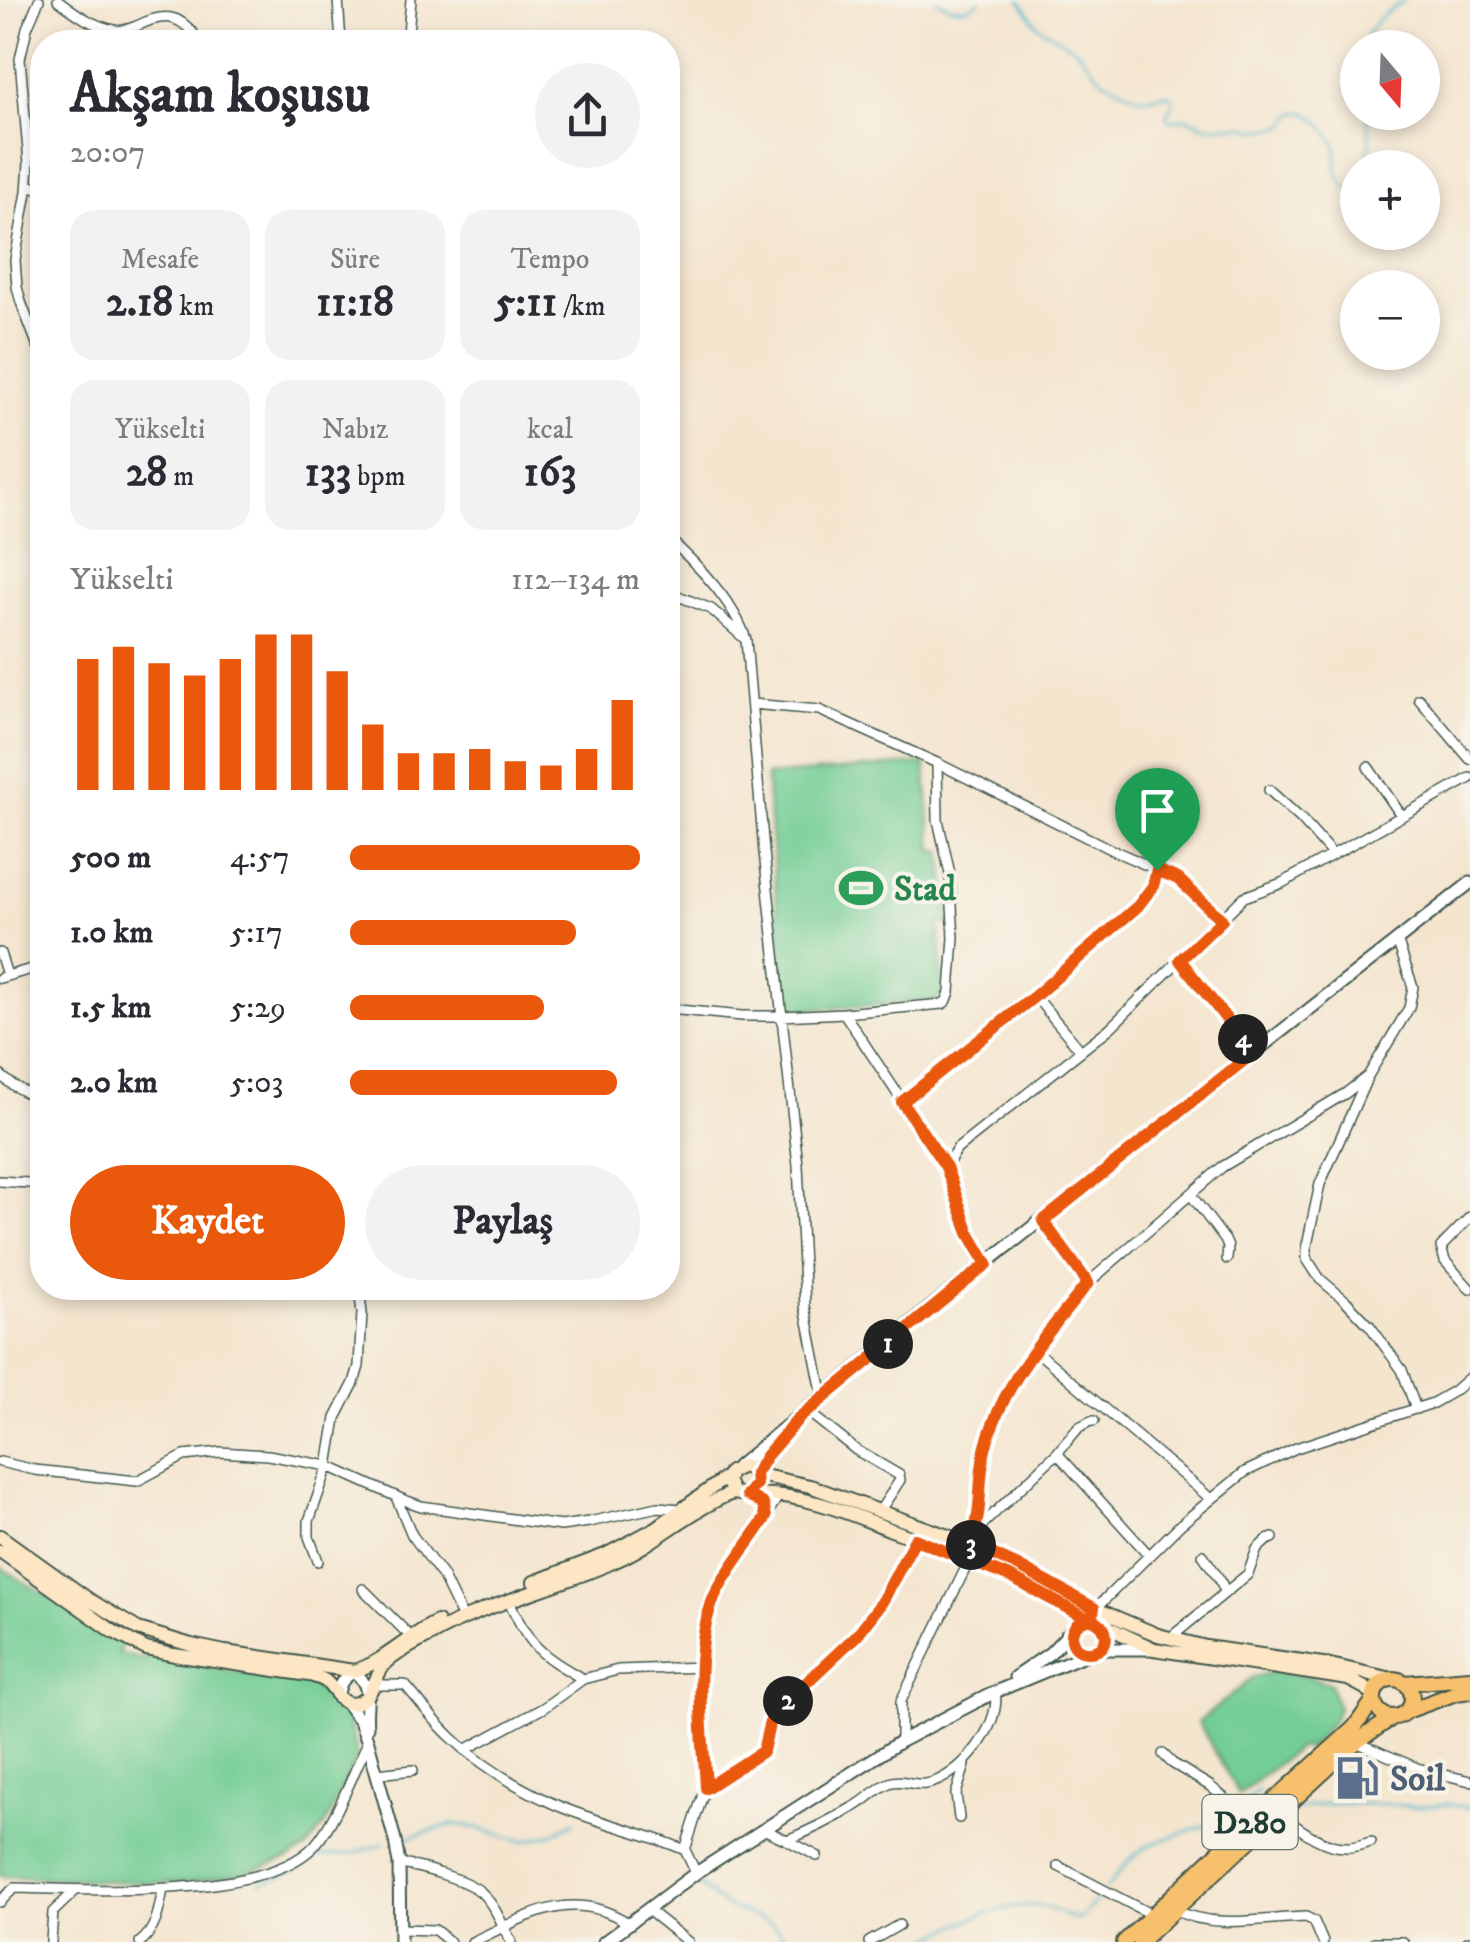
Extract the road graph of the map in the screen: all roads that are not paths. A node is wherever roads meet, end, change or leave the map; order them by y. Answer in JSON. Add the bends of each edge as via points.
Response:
{"nodes":[{"id":1,"x":39,"y":0,"type":"edge"},
{"id":2,"x":58,"y":0,"type":"edge"},
{"id":3,"x":338,"y":0,"type":"edge"},
{"id":4,"x":411,"y":0,"type":"edge"},
{"id":5,"x":115,"y":30,"type":"edge"},
{"id":6,"x":128,"y":30,"type":"edge"},
{"id":7,"x":191,"y":30,"type":"edge"},
{"id":8,"x":340,"y":30,"type":"edge"},
{"id":9,"x":408,"y":30,"type":"edge"},
{"id":10,"x":28,"y":184,"type":"joint"},
{"id":11,"x":30,"y":325,"type":"edge"},
{"id":12,"x":680,"y":550,"type":"edge"},
{"id":13,"x":680,"y":597,"type":"edge"},
{"id":14,"x":746,"y":640,"type":"junction"},
{"id":15,"x":1419,"y":699,"type":"dead end"},
{"id":16,"x":752,"y":704,"type":"junction"},
{"id":17,"x":1470,"y":760,"type":"edge"},
{"id":18,"x":936,"y":763,"type":"junction"},
{"id":19,"x":1368,"y":767,"type":"dead end"},
{"id":20,"x":1470,"y":778,"type":"edge"},
{"id":21,"x":1269,"y":790,"type":"dead end"},
{"id":22,"x":1401,"y":815,"type":"junction"},
{"id":23,"x":1160,"y":833,"type":"dead end"},
{"id":24,"x":1332,"y":854,"type":"junction"},
{"id":25,"x":1157,"y":870,"type":"junction"},
{"id":26,"x":1470,"y":883,"type":"edge"},
{"id":27,"x":1222,"y":920,"type":"junction"},
{"id":28,"x":1397,"y":940,"type":"junction"},
{"id":29,"x":0,"y":953,"type":"edge"},
{"id":30,"x":1180,"y":960,"type":"junction"},
{"id":31,"x":30,"y":969,"type":"edge"},
{"id":32,"x":4,"y":976,"type":"edge"},
{"id":33,"x":1035,"y":996,"type":"junction"},
{"id":34,"x":680,"y":1010,"type":"edge"},
{"id":35,"x":844,"y":1013,"type":"junction"},
{"id":36,"x":781,"y":1016,"type":"junction"},
{"id":37,"x":1080,"y":1051,"type":"junction"},
{"id":38,"x":1253,"y":1053,"type":"junction"},
{"id":39,"x":0,"y":1075,"type":"edge"},
{"id":40,"x":1368,"y":1076,"type":"junction"},
{"id":41,"x":30,"y":1095,"type":"edge"},
{"id":42,"x":902,"y":1102,"type":"junction"},
{"id":43,"x":946,"y":1167,"type":"junction"},
{"id":44,"x":0,"y":1182,"type":"edge"},
{"id":45,"x":30,"y":1183,"type":"edge"},
{"id":46,"x":1191,"y":1195,"type":"junction"},
{"id":47,"x":1470,"y":1218,"type":"edge"},
{"id":48,"x":1043,"y":1221,"type":"junction"},
{"id":49,"x":1227,"y":1259,"type":"dead end"},
{"id":50,"x":987,"y":1264,"type":"junction"},
{"id":51,"x":1088,"y":1283,"type":"junction"},
{"id":52,"x":1470,"y":1289,"type":"edge"},
{"id":53,"x":360,"y":1300,"type":"edge"},
{"id":54,"x":1035,"y":1350,"type":"junction"},
{"id":55,"x":1470,"y":1377,"type":"edge"},
{"id":56,"x":823,"y":1398,"type":"junction"},
{"id":57,"x":1416,"y":1409,"type":"junction"},
{"id":58,"x":803,"y":1414,"type":"junction"},
{"id":59,"x":1094,"y":1422,"type":"dead end"},
{"id":60,"x":1057,"y":1452,"type":"junction"},
{"id":61,"x":0,"y":1462,"type":"edge"},
{"id":62,"x":328,"y":1466,"type":"junction"},
{"id":63,"x":733,"y":1471,"type":"junction"},
{"id":64,"x":755,"y":1474,"type":"junction"},
{"id":65,"x":740,"y":1494,"type":"junction"},
{"id":66,"x":779,"y":1495,"type":"junction"},
{"id":67,"x":396,"y":1497,"type":"junction"},
{"id":68,"x":1211,"y":1499,"type":"junction"},
{"id":69,"x":681,"y":1509,"type":"junction"},
{"id":70,"x":879,"y":1512,"type":"junction"},
{"id":71,"x":766,"y":1517,"type":"junction"},
{"id":72,"x":977,"y":1530,"type":"junction"},
{"id":73,"x":0,"y":1536,"type":"edge"},
{"id":74,"x":1273,"y":1538,"type":"dead end"},
{"id":75,"x":915,"y":1539,"type":"junction"},
{"id":76,"x":0,"y":1551,"type":"edge"},
{"id":77,"x":970,"y":1552,"type":"junction"},
{"id":78,"x":1148,"y":1554,"type":"junction"},
{"id":79,"x":1203,"y":1555,"type":"dead end"},
{"id":80,"x":318,"y":1561,"type":"dead end"},
{"id":81,"x":364,"y":1588,"type":"dead end"},
{"id":82,"x":1225,"y":1591,"type":"junction"},
{"id":83,"x":509,"y":1600,"type":"junction"},
{"id":84,"x":460,"y":1612,"type":"junction"},
{"id":85,"x":1093,"y":1617,"type":"junction"},
{"id":86,"x":1073,"y":1629,"type":"junction"},
{"id":87,"x":410,"y":1636,"type":"junction"},
{"id":88,"x":1170,"y":1638,"type":"junction"},
{"id":89,"x":1154,"y":1648,"type":"junction"},
{"id":90,"x":1094,"y":1651,"type":"junction"},
{"id":91,"x":702,"y":1667,"type":"junction"},
{"id":92,"x":354,"y":1671,"type":"junction"},
{"id":93,"x":1470,"y":1678,"type":"edge"},
{"id":94,"x":582,"y":1679,"type":"junction"},
{"id":95,"x":1399,"y":1681,"type":"junction"},
{"id":96,"x":369,"y":1688,"type":"junction"},
{"id":97,"x":1470,"y":1691,"type":"edge"},
{"id":98,"x":994,"y":1692,"type":"junction"},
{"id":99,"x":1374,"y":1698,"type":"junction"},
{"id":100,"x":342,"y":1700,"type":"junction"},
{"id":101,"x":1400,"y":1714,"type":"junction"},
{"id":102,"x":901,"y":1741,"type":"junction"},
{"id":103,"x":368,"y":1742,"type":"junction"},
{"id":104,"x":1356,"y":1742,"type":"junction"},
{"id":105,"x":465,"y":1750,"type":"junction"},
{"id":106,"x":1163,"y":1754,"type":"dead end"},
{"id":107,"x":966,"y":1762,"type":"junction"},
{"id":108,"x":413,"y":1770,"type":"dead end"},
{"id":109,"x":377,"y":1774,"type":"junction"},
{"id":110,"x":1470,"y":1781,"type":"edge"},
{"id":111,"x":706,"y":1788,"type":"junction"},
{"id":112,"x":1241,"y":1812,"type":"junction"},
{"id":113,"x":1278,"y":1813,"type":"junction"},
{"id":114,"x":960,"y":1818,"type":"dead end"},
{"id":115,"x":763,"y":1829,"type":"junction"},
{"id":116,"x":788,"y":1840,"type":"junction"},
{"id":117,"x":1371,"y":1842,"type":"dead end"},
{"id":118,"x":685,"y":1850,"type":"junction"},
{"id":119,"x":817,"y":1856,"type":"dead end"},
{"id":120,"x":399,"y":1864,"type":"junction"},
{"id":121,"x":1058,"y":1866,"type":"dead end"},
{"id":122,"x":696,"y":1873,"type":"junction"},
{"id":123,"x":0,"y":1886,"type":"edge"},
{"id":124,"x":14,"y":1888,"type":"junction"},
{"id":125,"x":78,"y":1888,"type":"junction"},
{"id":126,"x":163,"y":1889,"type":"junction"},
{"id":127,"x":0,"y":1902,"type":"edge"},
{"id":128,"x":648,"y":1910,"type":"junction"},
{"id":129,"x":1174,"y":1910,"type":"junction"},
{"id":130,"x":1152,"y":1915,"type":"junction"},
{"id":131,"x":628,"y":1922,"type":"junction"},
{"id":132,"x":898,"y":1925,"type":"dead end"},
{"id":133,"x":504,"y":1927,"type":"junction"},
{"id":134,"x":400,"y":1936,"type":"edge"},
{"id":135,"x":50,"y":1942,"type":"edge"},
{"id":136,"x":140,"y":1942,"type":"edge"},
{"id":137,"x":450,"y":1942,"type":"edge"},
{"id":138,"x":472,"y":1942,"type":"edge"},
{"id":139,"x":511,"y":1942,"type":"edge"},
{"id":140,"x":604,"y":1942,"type":"edge"},
{"id":141,"x":688,"y":1942,"type":"edge"},
{"id":142,"x":869,"y":1942,"type":"edge"},
{"id":143,"x":1124,"y":1942,"type":"edge"},
{"id":144,"x":1140,"y":1942,"type":"edge"},
{"id":145,"x":1323,"y":1942,"type":"edge"},
{"id":146,"x":1374,"y":1942,"type":"edge"},
{"id":147,"x":1403,"y":1942,"type":"edge"}],
"edges":[{"from":1,"to":10,"type":"street","via":[[20,58]]},
{"from":2,"to":5,"type":"street"},
{"from":3,"to":8,"type":"street"},
{"from":4,"to":9,"type":"street"},
{"from":6,"to":7,"type":"street","via":[[172,18]]},
{"from":10,"to":11,"type":"street","via":[[16,275]]},
{"from":12,"to":14,"type":"street","via":[[716,589]]},
{"from":13,"to":14,"type":"street","via":[[711,610]]},
{"from":14,"to":16,"type":"street"},
{"from":15,"to":17,"type":"street"},
{"from":16,"to":18,"type":"street","via":[[819,710]]},
{"from":16,"to":36,"type":"street"},
{"from":18,"to":25,"type":"street"},
{"from":18,"to":35,"type":"street","via":[[954,938],[948,1000]]},
{"from":19,"to":22,"type":"street"},
{"from":20,"to":22,"type":"street"},
{"from":21,"to":24,"type":"street"},
{"from":22,"to":24,"type":"street"},
{"from":23,"to":25,"type":"street"},
{"from":24,"to":27,"type":"street","via":[[1244,897]]},
{"from":25,"to":27,"type":"street","via":[[1178,879]]},
{"from":25,"to":33,"type":"street","via":[[1138,906]]},
{"from":26,"to":28,"type":"street"},
{"from":27,"to":30,"type":"street"},
{"from":28,"to":38,"type":"street"},
{"from":28,"to":40,"type":"street","via":[[1413,987],[1410,1008]]},
{"from":29,"to":32,"type":"street"},
{"from":30,"to":37,"type":"street"},
{"from":30,"to":38,"type":"street"},
{"from":31,"to":32,"type":"street"},
{"from":33,"to":37,"type":"street"},
{"from":33,"to":42,"type":"street"},
{"from":34,"to":36,"type":"street"},
{"from":35,"to":36,"type":"street"},
{"from":35,"to":42,"type":"street"},
{"from":36,"to":56,"type":"street","via":[[805,1306]]},
{"from":37,"to":43,"type":"street","via":[[967,1140]]},
{"from":38,"to":48,"type":"street"},
{"from":39,"to":41,"type":"street"},
{"from":40,"to":46,"type":"street","via":[[1222,1167]]},
{"from":40,"to":57,"type":"street","via":[[1320,1184],[1307,1259],[1402,1370]]},
{"from":42,"to":43,"type":"street"},
{"from":43,"to":50,"type":"street"},
{"from":44,"to":45,"type":"street"},
{"from":46,"to":49,"type":"street","via":[[1225,1240]]},
{"from":46,"to":51,"type":"street"},
{"from":47,"to":52,"type":"street","via":[[1441,1247]]},
{"from":48,"to":50,"type":"street"},
{"from":48,"to":51,"type":"street"},
{"from":50,"to":56,"type":"street"},
{"from":51,"to":54,"type":"street"},
{"from":53,"to":62,"type":"street","via":[[359,1366],[336,1418]]},
{"from":54,"to":68,"type":"street"},
{"from":54,"to":72,"type":"street","via":[[986,1446]]},
{"from":55,"to":57,"type":"street"},
{"from":56,"to":58,"type":"street"},
{"from":57,"to":68,"type":"street","via":[[1279,1454]]},
{"from":58,"to":63,"type":"street"},
{"from":58,"to":64,"type":"street"},
{"from":58,"to":70,"type":"street","via":[[899,1475]]},
{"from":59,"to":60,"type":"street","via":[[1079,1427]]},
{"from":60,"to":72,"type":"street"},
{"from":60,"to":78,"type":"street"},
{"from":61,"to":62,"type":"street","via":[[130,1481],[176,1459],[210,1452]]},
{"from":62,"to":67,"type":"street"},
{"from":62,"to":80,"type":"street","via":[[309,1522]]},
{"from":63,"to":64,"type":"main road","via":[[748,1467]]},
{"from":63,"to":65,"type":"main road","via":[[728,1486]]},
{"from":63,"to":69,"type":"main road"},
{"from":64,"to":65,"type":"main road","via":[[756,1484]]},
{"from":64,"to":70,"type":"main road"},
{"from":65,"to":66,"type":"main road"},
{"from":65,"to":71,"type":"street","via":[[763,1504]]},
{"from":65,"to":83,"type":"main road","via":[[714,1501],[610,1564]]},
{"from":66,"to":71,"type":"street"},
{"from":66,"to":75,"type":"main road"},
{"from":67,"to":69,"type":"street","via":[[548,1525]]},
{"from":67,"to":84,"type":"street"},
{"from":68,"to":78,"type":"street"},
{"from":69,"to":84,"type":"main road","via":[[605,1555]]},
{"from":70,"to":77,"type":"main road"},
{"from":71,"to":91,"type":"street","via":[[717,1592],[707,1616]]},
{"from":72,"to":77,"type":"street"},
{"from":73,"to":92,"type":"main road","via":[[138,1629],[225,1652]]},
{"from":74,"to":82,"type":"street","via":[[1257,1550],[1248,1574]]},
{"from":75,"to":77,"type":"main road"},
{"from":75,"to":111,"type":"street","via":[[857,1635],[774,1713],[763,1751]]},
{"from":76,"to":100,"type":"main road","via":[[146,1649],[309,1675],[323,1679]]},
{"from":77,"to":85,"type":"main road","via":[[1018,1566]]},
{"from":77,"to":102,"type":"street","via":[[901,1701]]},
{"from":78,"to":85,"type":"street"},
{"from":79,"to":82,"type":"street"},
{"from":81,"to":87,"type":"street"},
{"from":82,"to":88,"type":"street"},
{"from":83,"to":94,"type":"street","via":[[535,1648]]},
{"from":83,"to":96,"type":"main road","via":[[415,1644],[385,1664]]},
{"from":84,"to":87,"type":"main road"},
{"from":85,"to":86,"type":"street"},
{"from":85,"to":88,"type":"main road"},
{"from":85,"to":89,"type":"main road"},
{"from":85,"to":90,"type":"street","via":[[1105,1628],[1106,1640]]},
{"from":86,"to":90,"type":"street","via":[[1074,1645]]},
{"from":86,"to":98,"type":"street"},
{"from":87,"to":92,"type":"main road"},
{"from":88,"to":95,"type":"main road"},
{"from":89,"to":90,"type":"street"},
{"from":89,"to":99,"type":"main road","via":[[1348,1679]]},
{"from":90,"to":98,"type":"street"},
{"from":91,"to":94,"type":"street","via":[[618,1670]]},
{"from":91,"to":111,"type":"street"},
{"from":92,"to":96,"type":"street"},
{"from":92,"to":100,"type":"street","via":[[340,1684]]},
{"from":93,"to":95,"type":"main road"},
{"from":94,"to":105,"type":"street"},
{"from":95,"to":99,"type":"main road","number":"D280","via":[[1378,1686]]},
{"from":95,"to":101,"type":"main road","via":[[1412,1700]]},
{"from":96,"to":100,"type":"main road","via":[[362,1701]]},
{"from":96,"to":103,"type":"street"},
{"from":96,"to":105,"type":"street","via":[[405,1685]]},
{"from":97,"to":101,"type":"main road","number":"D280"},
{"from":98,"to":102,"type":"street"},
{"from":98,"to":107,"type":"street","via":[[997,1705]]},
{"from":99,"to":101,"type":"main road","via":[[1378,1711]]},
{"from":99,"to":112,"type":"main road","number":"D280","via":[[1354,1728]]},
{"from":100,"to":103,"type":"street"},
{"from":101,"to":104,"type":"main road","number":"D280"},
{"from":102,"to":115,"type":"street"},
{"from":103,"to":109,"type":"street"},
{"from":103,"to":126,"type":"street","via":[[328,1826],[297,1860],[250,1877]]},
{"from":104,"to":110,"type":"street"},
{"from":104,"to":113,"type":"main road","number":"D280"},
{"from":105,"to":118,"type":"street","via":[[556,1805]]},
{"from":106,"to":112,"type":"street"},
{"from":107,"to":114,"type":"street","via":[[956,1794]]},
{"from":107,"to":116,"type":"street","via":[[930,1783],[892,1782]]},
{"from":108,"to":109,"type":"street"},
{"from":109,"to":120,"type":"street"},
{"from":111,"to":118,"type":"street"},
{"from":112,"to":130,"type":"main road","number":"D280"},
{"from":113,"to":117,"type":"street","via":[[1328,1844],[1351,1848]]},
{"from":113,"to":129,"type":"main road","number":"D280"},
{"from":115,"to":116,"type":"street"},
{"from":115,"to":122,"type":"street"},
{"from":116,"to":119,"type":"street"},
{"from":118,"to":122,"type":"street"},
{"from":120,"to":133,"type":"street","via":[[476,1888]]},
{"from":120,"to":134,"type":"street"},
{"from":121,"to":130,"type":"street"},
{"from":122,"to":128,"type":"street"},
{"from":123,"to":124,"type":"street"},
{"from":124,"to":125,"type":"street"},
{"from":124,"to":127,"type":"street"},
{"from":125,"to":126,"type":"street"},
{"from":125,"to":135,"type":"street","via":[[53,1912]]},
{"from":126,"to":136,"type":"street","via":[[155,1924]]},
{"from":128,"to":131,"type":"street"},
{"from":128,"to":141,"type":"street"},
{"from":129,"to":144,"type":"main road","number":"D280"},
{"from":129,"to":145,"type":"street","via":[[1196,1920],[1310,1918]]},
{"from":130,"to":143,"type":"main road","number":"D280"},
{"from":131,"to":133,"type":"street","via":[[598,1909],[559,1906]]},
{"from":131,"to":140,"type":"street"},
{"from":132,"to":142,"type":"street"},
{"from":133,"to":138,"type":"street"},
{"from":133,"to":139,"type":"street"},
{"from":134,"to":137,"type":"street","via":[[435,1930]]},
{"from":146,"to":147,"type":"street"}]}
